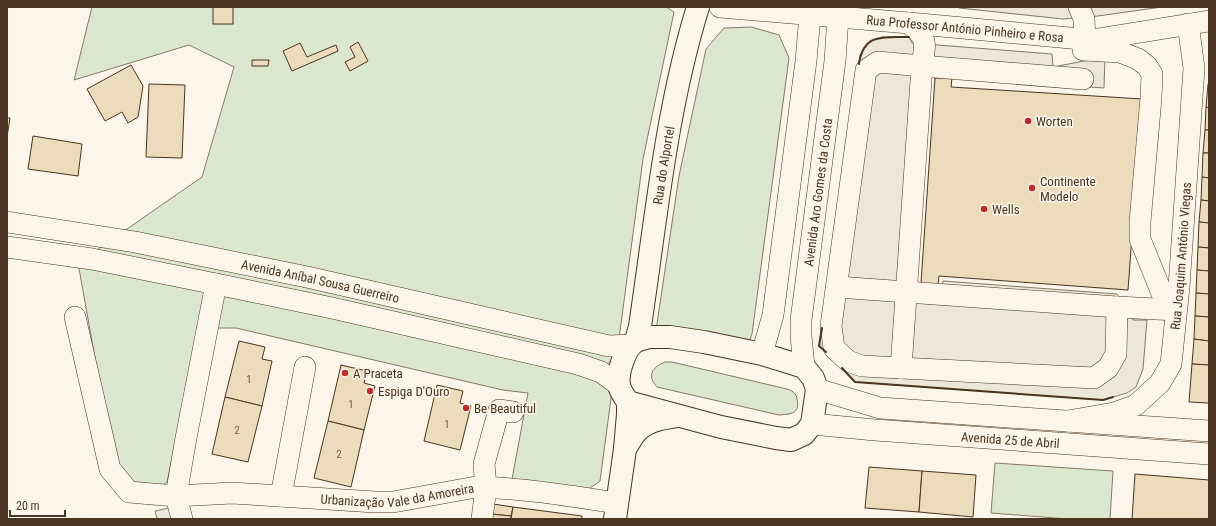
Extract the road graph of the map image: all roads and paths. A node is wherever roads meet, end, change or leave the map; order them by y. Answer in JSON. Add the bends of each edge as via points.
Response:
{"nodes":[{"id":1,"x":698,"y":7,"type":"edge"},
{"id":2,"x":720,"y":7,"type":"edge"},
{"id":3,"x":1070,"y":7,"type":"edge"},
{"id":4,"x":1079,"y":7,"type":"edge"},
{"id":5,"x":810,"y":15,"type":"junction"},
{"id":6,"x":838,"y":17,"type":"junction"},
{"id":7,"x":923,"y":18,"type":"edge"},
{"id":8,"x":1209,"y":21,"type":"edge"},
{"id":9,"x":1188,"y":24,"type":"junction"},
{"id":10,"x":1036,"y":35,"type":"junction"},
{"id":11,"x":1079,"y":39,"type":"junction"},
{"id":12,"x":922,"y":66,"type":"junction"},
{"id":13,"x":1083,"y":79,"type":"dead end"},
{"id":14,"x":7,"y":222,"type":"edge"},
{"id":15,"x":7,"y":247,"type":"edge"},
{"id":16,"x":216,"y":284,"type":"junction"},
{"id":17,"x":837,"y":287,"type":"junction"},
{"id":18,"x":906,"y":292,"type":"junction"},
{"id":19,"x":1117,"y":307,"type":"junction"},
{"id":20,"x":1176,"y":310,"type":"junction"},
{"id":21,"x":75,"y":317,"type":"dead end"},
{"id":22,"x":639,"y":337,"type":"junction"},
{"id":23,"x":762,"y":354,"type":"junction"},
{"id":24,"x":305,"y":367,"type":"dead end"},
{"id":25,"x":804,"y":367,"type":"junction"},
{"id":26,"x":901,"y":368,"type":"junction"},
{"id":27,"x":817,"y":389,"type":"junction"},
{"id":28,"x":623,"y":393,"type":"junction"},
{"id":29,"x":513,"y":412,"type":"dead end"},
{"id":30,"x":679,"y":416,"type":"junction"},
{"id":31,"x":1068,"y":421,"type":"junction"},
{"id":32,"x":812,"y":424,"type":"junction"},
{"id":33,"x":1209,"y":431,"type":"edge"},
{"id":34,"x":625,"y":449,"type":"junction"},
{"id":35,"x":1209,"y":454,"type":"edge"},
{"id":36,"x":486,"y":488,"type":"junction"},
{"id":37,"x":176,"y":496,"type":"junction"},
{"id":38,"x":281,"y":496,"type":"junction"},
{"id":39,"x":616,"y":511,"type":"edge"},
{"id":40,"x":182,"y":519,"type":"edge"},
{"id":41,"x":482,"y":519,"type":"edge"}],
"edges":[{"from":1,"to":22,"type":"main road","name":"Rua do Alportel","via":[[673,107]]},
{"from":2,"to":5,"type":"street","name":"Rua Professor António Pinheiro e Rosa"},
{"from":3,"to":11,"type":"street"},
{"from":4,"to":11,"type":"street","via":[[1084,19]]},
{"from":5,"to":6,"type":"street","name":"Rua Professor António Pinheiro e Rosa"},
{"from":5,"to":23,"type":"street","via":[[773,315]]},
{"from":6,"to":7,"type":"street","name":"Rua Professor António Pinheiro e Rosa"},
{"from":6,"to":25,"type":"street","name":"Avenida Aro Gomes da Costa","via":[[835,61],[801,320]]},
{"from":7,"to":10,"type":"street","name":"Rua Professor António Pinheiro e Rosa"},
{"from":7,"to":12,"type":"street","via":[[920,32],[925,43]]},
{"from":8,"to":9,"type":"street","name":"Rua Professor António Pinheiro e Rosa"},
{"from":9,"to":11,"type":"street","name":"Rua Professor António Pinheiro e Rosa","via":[[1092,40]]},
{"from":9,"to":20,"type":"street","name":"Rua Joaquim António Viegas","via":[[1194,68]]},
{"from":10,"to":11,"type":"street","name":"Rua Professor António Pinheiro e Rosa"},
{"from":10,"to":20,"type":"street","via":[[1073,49],[1120,52],[1138,58],[1152,74],[1140,239],[1163,296]]},
{"from":12,"to":13,"type":"street"},
{"from":12,"to":17,"type":"street","via":[[878,62],[866,70]]},
{"from":12,"to":18,"type":"street"},
{"from":14,"to":22,"type":"street","name":"Avenida Aníbal Sousa Guerreiro","via":[[135,242],[307,277],[609,346]]},
{"from":15,"to":16,"type":"street","name":"Avenida Aníbal Sousa Guerreiro","via":[[92,259]]},
{"from":16,"to":28,"type":"street","name":"Avenida Aníbal Sousa Guerreiro","via":[[578,364],[601,372]]},
{"from":16,"to":37,"type":"street"},
{"from":17,"to":18,"type":"street"},
{"from":17,"to":26,"type":"street","via":[[831,326],[834,348],[848,361],[862,366]]},
{"from":18,"to":19,"type":"street"},
{"from":18,"to":26,"type":"street"},
{"from":19,"to":20,"type":"street"},
{"from":19,"to":26,"type":"street","via":[[1116,354],[1108,368],[1094,378]]},
{"from":20,"to":31,"type":"street","name":"Rua Joaquim António Viegas","via":[[1171,364],[1160,383],[1136,405],[1114,413]]},
{"from":21,"to":37,"type":"street","name":"Urbanização Vale da Amoreira","via":[[110,468],[129,492]]},
{"from":22,"to":23,"type":"main road","via":[[670,337]]},
{"from":22,"to":28,"type":"main road","name":"Rua do Alportel","via":[[625,354],[619,376]]},
{"from":23,"to":25,"type":"main road"},
{"from":24,"to":38,"type":"street"},
{"from":25,"to":27,"type":"main road","via":[[813,378]]},
{"from":27,"to":31,"type":"street","name":"Avenida 25 de Abril","via":[[880,408]]},
{"from":27,"to":32,"type":"main road"},
{"from":28,"to":30,"type":"main road"},
{"from":28,"to":34,"type":"main road","via":[[628,414]]},
{"from":29,"to":36,"type":"street","via":[[499,410],[484,464]]},
{"from":30,"to":32,"type":"main road","via":[[791,440],[804,434]]},
{"from":30,"to":34,"type":"main road","via":[[659,419],[645,425],[637,430]]},
{"from":31,"to":33,"type":"street","name":"Avenida 25 de Abril"},
{"from":32,"to":35,"type":"street","name":"Avenida 25 de Abril"},
{"from":34,"to":39,"type":"main road"},
{"from":36,"to":38,"type":"street","name":"Urbanização Vale da Amoreira","via":[[476,487],[393,502]]},
{"from":36,"to":39,"type":"street","name":"Urbanização Vale da Amoreira","via":[[507,488]]},
{"from":36,"to":41,"type":"street"},
{"from":37,"to":38,"type":"street","name":"Urbanização Vale da Amoreira","via":[[232,492]]},
{"from":37,"to":40,"type":"street"}]}
